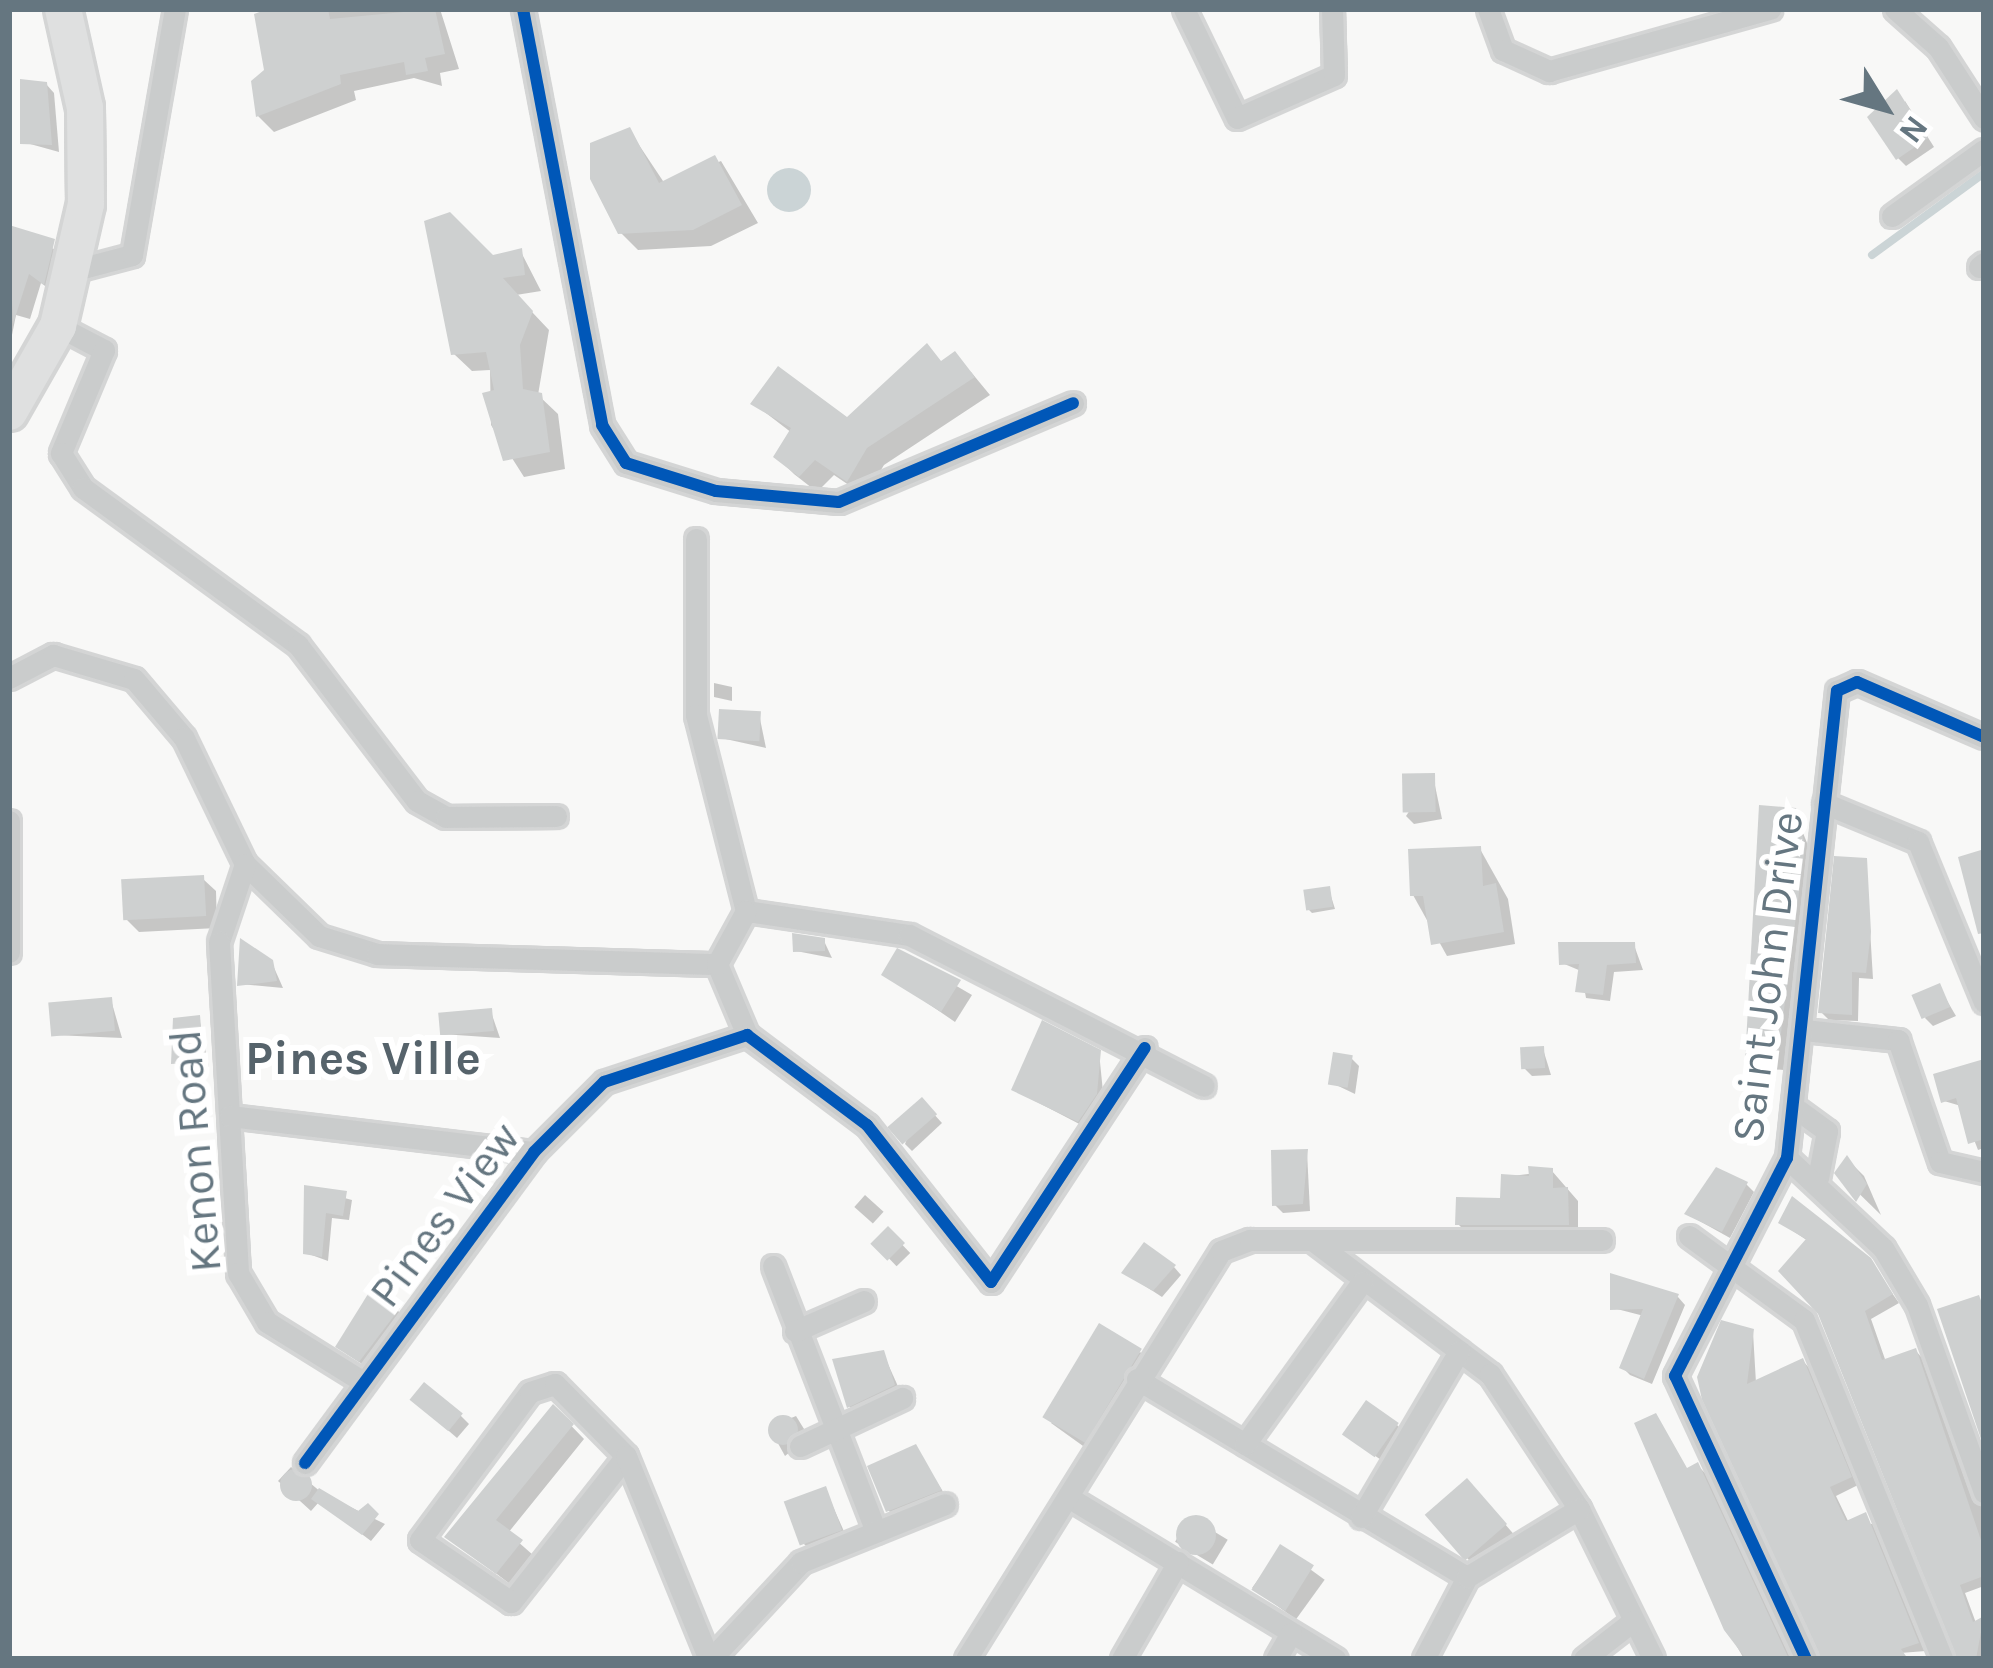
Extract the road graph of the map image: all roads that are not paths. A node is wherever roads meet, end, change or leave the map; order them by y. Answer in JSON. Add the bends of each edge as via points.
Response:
{"nodes":[{"id":1,"x":63,"y":9,"type":"edge"},
{"id":2,"x":175,"y":9,"type":"edge"},
{"id":3,"x":523,"y":9,"type":"edge"},
{"id":4,"x":1184,"y":9,"type":"edge"},
{"id":5,"x":1332,"y":9,"type":"edge"},
{"id":6,"x":1488,"y":9,"type":"edge"},
{"id":7,"x":1771,"y":9,"type":"edge"},
{"id":8,"x":1895,"y":9,"type":"edge"},
{"id":9,"x":1984,"y":118,"type":"edge"},
{"id":10,"x":1984,"y":150,"type":"edge"},
{"id":11,"x":1892,"y":216,"type":"dead end"},
{"id":12,"x":75,"y":270,"type":"junction"},
{"id":13,"x":58,"y":326,"type":"junction"},
{"id":14,"x":1072,"y":403,"type":"dead end"},
{"id":15,"x":9,"y":412,"type":"edge"},
{"id":16,"x":696,"y":538,"type":"dead end"},
{"id":17,"x":9,"y":678,"type":"edge"},
{"id":18,"x":1984,"y":737,"type":"edge"},
{"id":19,"x":1824,"y":802,"type":"junction"},
{"id":20,"x":556,"y":816,"type":"dead end"},
{"id":21,"x":9,"y":821,"type":"edge"},
{"id":22,"x":245,"y":863,"type":"junction"},
{"id":23,"x":746,"y":911,"type":"junction"},
{"id":24,"x":9,"y":952,"type":"edge"},
{"id":25,"x":717,"y":964,"type":"junction"},
{"id":26,"x":1984,"y":1002,"type":"edge"},
{"id":27,"x":1804,"y":1030,"type":"junction"},
{"id":28,"x":747,"y":1035,"type":"junction"},
{"id":29,"x":1145,"y":1048,"type":"junction"},
{"id":30,"x":1204,"y":1086,"type":"dead end"},
{"id":31,"x":1798,"y":1110,"type":"junction"},
{"id":32,"x":230,"y":1116,"type":"junction"},
{"id":33,"x":534,"y":1152,"type":"junction"},
{"id":34,"x":1787,"y":1158,"type":"junction"},
{"id":35,"x":1984,"y":1172,"type":"edge"},
{"id":36,"x":1817,"y":1178,"type":"junction"},
{"id":37,"x":1689,"y":1236,"type":"dead end"},
{"id":38,"x":1602,"y":1240,"type":"dead end"},
{"id":39,"x":1316,"y":1243,"type":"junction"},
{"id":40,"x":1734,"y":1261,"type":"junction"},
{"id":41,"x":773,"y":1266,"type":"dead end"},
{"id":42,"x":1362,"y":1282,"type":"junction"},
{"id":43,"x":863,"y":1301,"type":"dead end"},
{"id":44,"x":795,"y":1331,"type":"junction"},
{"id":45,"x":1459,"y":1351,"type":"junction"},
{"id":46,"x":1137,"y":1379,"type":"junction"},
{"id":47,"x":360,"y":1380,"type":"junction"},
{"id":48,"x":902,"y":1398,"type":"dead end"},
{"id":49,"x":836,"y":1427,"type":"junction"},
{"id":50,"x":1245,"y":1444,"type":"junction"},
{"id":51,"x":800,"y":1445,"type":"dead end"},
{"id":52,"x":626,"y":1456,"type":"junction"},
{"id":53,"x":305,"y":1463,"type":"dead end"},
{"id":54,"x":1984,"y":1492,"type":"edge"},
{"id":55,"x":1068,"y":1497,"type":"junction"},
{"id":56,"x":945,"y":1504,"type":"dead end"},
{"id":57,"x":1579,"y":1509,"type":"junction"},
{"id":58,"x":1360,"y":1517,"type":"junction"},
{"id":59,"x":876,"y":1532,"type":"junction"},
{"id":60,"x":1178,"y":1562,"type":"junction"},
{"id":61,"x":1467,"y":1577,"type":"junction"},
{"id":62,"x":1633,"y":1621,"type":"junction"},
{"id":63,"x":1291,"y":1633,"type":"junction"},
{"id":64,"x":710,"y":1659,"type":"edge"},
{"id":65,"x":966,"y":1659,"type":"edge"},
{"id":66,"x":1122,"y":1659,"type":"edge"},
{"id":67,"x":1276,"y":1659,"type":"edge"},
{"id":68,"x":1336,"y":1659,"type":"edge"},
{"id":69,"x":1424,"y":1659,"type":"edge"},
{"id":70,"x":1584,"y":1659,"type":"edge"},
{"id":71,"x":1653,"y":1659,"type":"edge"},
{"id":72,"x":1806,"y":1659,"type":"edge"},
{"id":73,"x":1942,"y":1659,"type":"edge"}],
"edges":[{"from":1,"to":12,"type":"main road","via":[[85,108]]},
{"from":2,"to":12,"type":"street","via":[[132,255]]},
{"from":3,"to":14,"type":"street","via":[[602,425],[626,463],[716,490],[839,502]]},
{"from":4,"to":5,"type":"street","via":[[1230,116],[1326,81],[1338,64]]},
{"from":6,"to":7,"type":"street","via":[[1503,50],[1549,71]]},
{"from":8,"to":9,"type":"street","via":[[1938,46]]},
{"from":10,"to":11,"type":"street"},
{"from":12,"to":13,"type":"main road"},
{"from":13,"to":15,"type":"main road"},
{"from":13,"to":20,"type":"street","via":[[104,350],[61,453],[83,488],[298,645],[417,801],[446,817]]},
{"from":16,"to":23,"type":"street","via":[[696,715]]},
{"from":17,"to":22,"type":"street","via":[[53,655],[134,679],[184,738]]},
{"from":18,"to":19,"type":"street","name":"Saint John Drive","via":[[1931,706],[1844,683]]},
{"from":19,"to":26,"type":"street","via":[[1918,842]]},
{"from":19,"to":27,"type":"street","name":"Saint John Drive"},
{"from":21,"to":24,"type":"street"},
{"from":22,"to":25,"type":"street","via":[[319,936],[377,954]]},
{"from":22,"to":32,"type":"street","name":"Kenon Road","via":[[219,942]]},
{"from":23,"to":25,"type":"street"},
{"from":23,"to":29,"type":"street","via":[[909,935]]},
{"from":25,"to":28,"type":"street"},
{"from":27,"to":31,"type":"street","name":"Saint John Drive"},
{"from":27,"to":35,"type":"street","via":[[1898,1040],[1940,1162]]},
{"from":28,"to":29,"type":"street","via":[[867,1125],[984,1278],[1000,1277]]},
{"from":28,"to":33,"type":"street","name":"Pines View","via":[[604,1082]]},
{"from":29,"to":30,"type":"street"},
{"from":31,"to":34,"type":"street","name":"Saint John Drive"},
{"from":31,"to":36,"type":"street","via":[[1827,1132]]},
{"from":32,"to":33,"type":"street"},
{"from":32,"to":47,"type":"street","name":"Kenon Road","via":[[238,1273],[254,1308]]},
{"from":33,"to":47,"type":"street","name":"Pines View"},
{"from":34,"to":36,"type":"street"},
{"from":34,"to":40,"type":"street","name":"Saint John Drive"},
{"from":36,"to":54,"type":"street","via":[[1917,1305]]},
{"from":37,"to":40,"type":"street"},
{"from":38,"to":39,"type":"street"},
{"from":39,"to":42,"type":"street"},
{"from":39,"to":46,"type":"street","via":[[1250,1240],[1222,1251]]},
{"from":40,"to":72,"type":"street","name":"Saint John Drive","via":[[1676,1386]]},
{"from":40,"to":73,"type":"street","via":[[1804,1320]]},
{"from":41,"to":44,"type":"street"},
{"from":42,"to":45,"type":"street"},
{"from":42,"to":50,"type":"street"},
{"from":43,"to":44,"type":"street"},
{"from":44,"to":49,"type":"street"},
{"from":45,"to":57,"type":"street","via":[[1521,1414]]},
{"from":45,"to":58,"type":"street"},
{"from":46,"to":50,"type":"street"},
{"from":46,"to":55,"type":"street"},
{"from":47,"to":53,"type":"street","name":"Pines View"},
{"from":48,"to":49,"type":"street"},
{"from":49,"to":51,"type":"street"},
{"from":49,"to":59,"type":"street"},
{"from":50,"to":58,"type":"street"},
{"from":52,"to":52,"type":"street","via":[[511,1603],[420,1540],[545,1381]]},
{"from":52,"to":64,"type":"street"},
{"from":55,"to":60,"type":"street"},
{"from":55,"to":65,"type":"street"},
{"from":56,"to":59,"type":"street"},
{"from":57,"to":61,"type":"street"},
{"from":57,"to":62,"type":"street"},
{"from":58,"to":61,"type":"street"},
{"from":59,"to":64,"type":"street","via":[[801,1562]]},
{"from":60,"to":63,"type":"street"},
{"from":60,"to":66,"type":"street"},
{"from":61,"to":69,"type":"street"},
{"from":62,"to":70,"type":"street"},
{"from":62,"to":71,"type":"street"},
{"from":63,"to":67,"type":"street"},
{"from":63,"to":68,"type":"street"}]}
